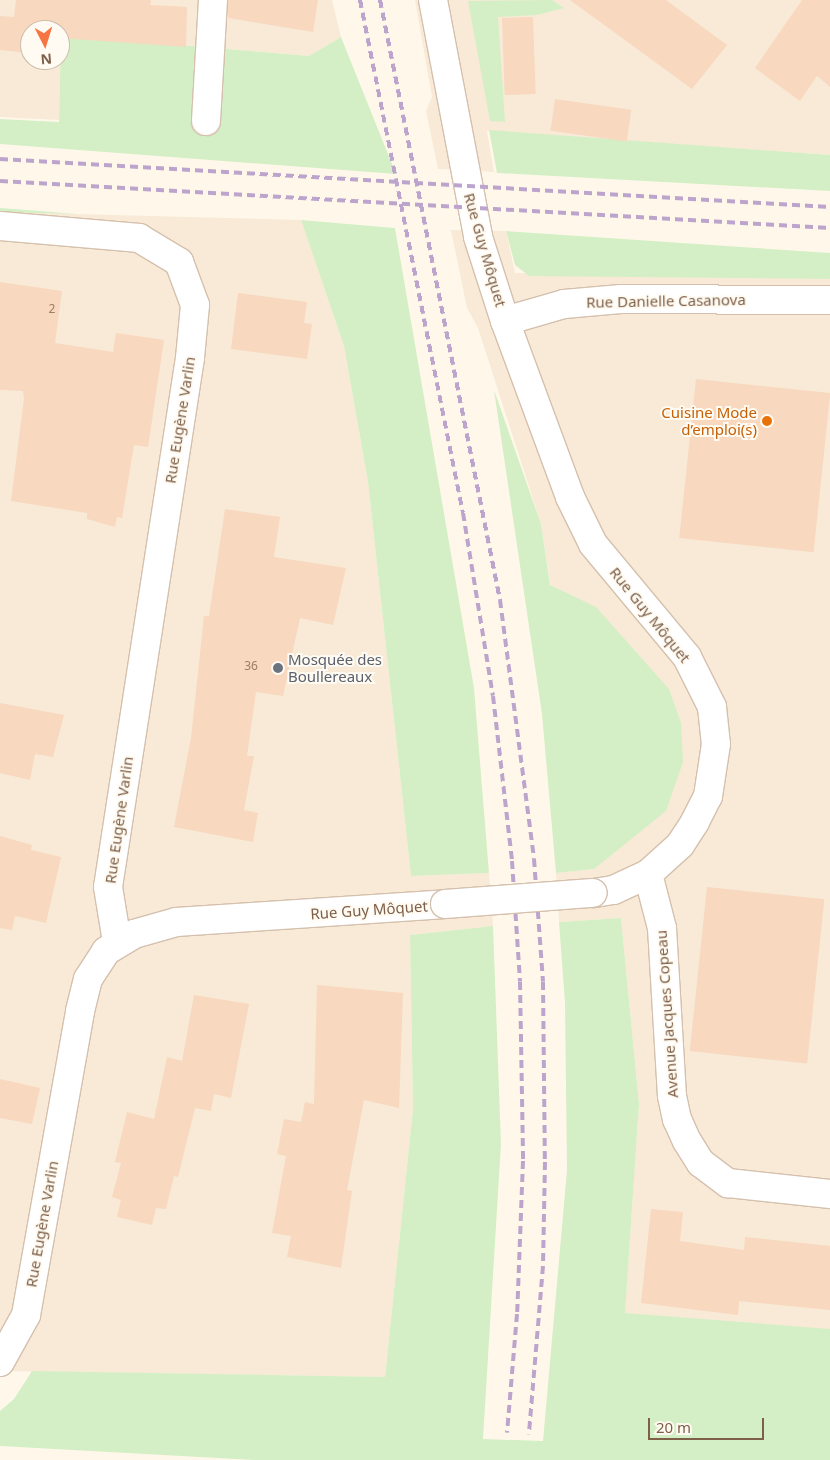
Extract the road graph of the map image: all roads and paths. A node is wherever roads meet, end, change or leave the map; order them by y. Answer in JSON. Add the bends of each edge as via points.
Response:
{"nodes":[{"id":1,"x":213,"y":0,"type":"edge"},
{"id":2,"x":433,"y":0,"type":"edge"},
{"id":3,"x":206,"y":121,"type":"dead end"},
{"id":4,"x":0,"y":226,"type":"edge"},
{"id":5,"x":830,"y":300,"type":"edge"},
{"id":6,"x":505,"y":321,"type":"junction"},
{"id":7,"x":648,"y":874,"type":"junction"},
{"id":8,"x":117,"y":942,"type":"junction"},
{"id":9,"x":830,"y":1194,"type":"edge"},
{"id":10,"x":0,"y":1362,"type":"edge"}],
"edges":[{"from":1,"to":3,"type":"street"},
{"from":2,"to":6,"type":"street","name":"Rue Guy Môquet","via":[[478,236]]},
{"from":4,"to":8,"type":"street","name":"Rue Eugène Varlin","via":[[140,238],[178,262],[195,306],[190,358],[108,887]]},
{"from":5,"to":6,"type":"street","name":"Rue Danielle Casanova","via":[[621,299],[564,304]]},
{"from":6,"to":7,"type":"street","name":"Rue Guy Môquet","via":[[570,497],[593,544],[687,657],[712,707],[716,744],[708,796],[680,845]]},
{"from":7,"to":8,"type":"street","name":"Rue Guy Môquet","bridge":true,"via":[[613,890],[594,893],[176,922]]},
{"from":7,"to":9,"type":"street","name":"Avenue Jacques Copeau","via":[[662,928],[672,1096],[677,1119],[687,1141],[701,1163],[728,1183]]},
{"from":8,"to":10,"type":"street","name":"Rue Eugène Varlin","via":[[96,963],[88,978],[26,1315]]}]}
